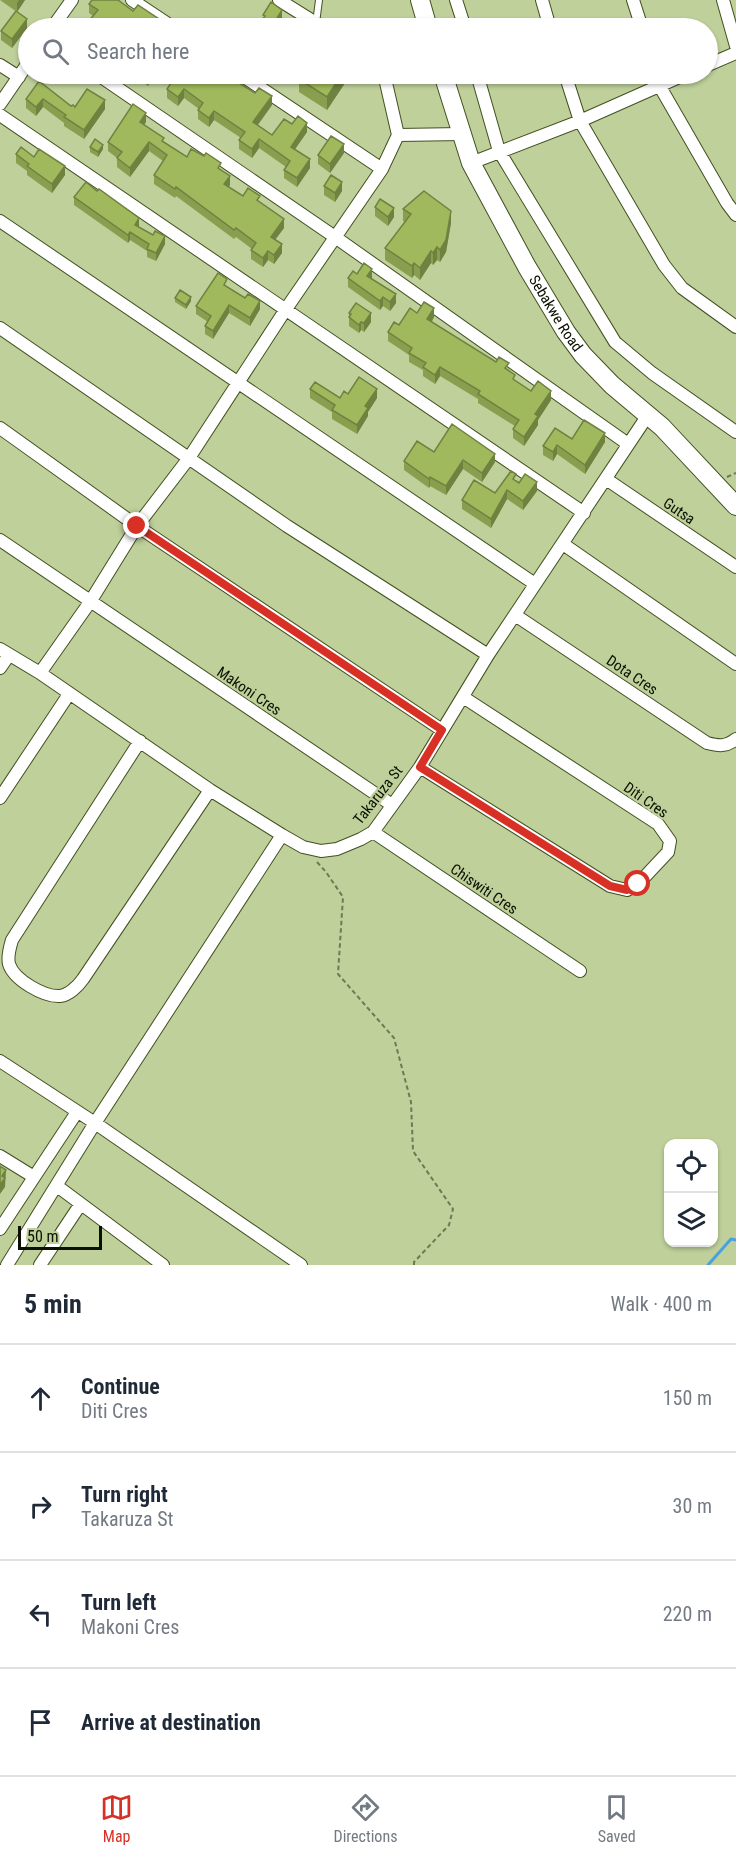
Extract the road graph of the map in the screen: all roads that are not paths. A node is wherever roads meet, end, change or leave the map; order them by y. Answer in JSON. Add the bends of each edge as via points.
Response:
{"nodes":[{"id":1,"x":132,"y":0,"type":"edge"},
{"id":2,"x":279,"y":0,"type":"edge"},
{"id":3,"x":319,"y":0,"type":"edge"},
{"id":4,"x":420,"y":0,"type":"edge"},
{"id":5,"x":456,"y":0,"type":"edge"},
{"id":6,"x":542,"y":0,"type":"edge"},
{"id":7,"x":633,"y":0,"type":"edge"},
{"id":8,"x":723,"y":0,"type":"edge"},
{"id":9,"x":67,"y":2,"type":"edge"},
{"id":10,"x":58,"y":18,"type":"edge"},
{"id":11,"x":159,"y":18,"type":"edge"},
{"id":12,"x":307,"y":18,"type":"edge"},
{"id":13,"x":320,"y":18,"type":"edge"},
{"id":14,"x":425,"y":18,"type":"edge"},
{"id":15,"x":462,"y":18,"type":"edge"},
{"id":16,"x":547,"y":18,"type":"edge"},
{"id":17,"x":639,"y":18,"type":"edge"},
{"id":18,"x":736,"y":46,"type":"edge"},
{"id":19,"x":736,"y":53,"type":"edge"},
{"id":20,"x":718,"y":61,"type":"edge"},
{"id":21,"x":0,"y":64,"type":"edge"},
{"id":22,"x":18,"y":76,"type":"edge"},
{"id":23,"x":18,"y":78,"type":"edge"},
{"id":24,"x":113,"y":84,"type":"edge"},
{"id":25,"x":255,"y":84,"type":"edge"},
{"id":26,"x":386,"y":84,"type":"edge"},
{"id":27,"x":446,"y":84,"type":"edge"},
{"id":28,"x":480,"y":84,"type":"edge"},
{"id":29,"x":568,"y":84,"type":"edge"},
{"id":30,"x":648,"y":84,"type":"edge"},
{"id":31,"x":660,"y":84,"type":"edge"},
{"id":32,"x":0,"y":104,"type":"edge"},
{"id":33,"x":0,"y":115,"type":"edge"},
{"id":34,"x":580,"y":121,"type":"junction"},
{"id":35,"x":462,"y":134,"type":"junction"},
{"id":36,"x":399,"y":135,"type":"junction"},
{"id":37,"x":499,"y":151,"type":"junction"},
{"id":38,"x":471,"y":163,"type":"junction"},
{"id":39,"x":382,"y":169,"type":"junction"},
{"id":40,"x":736,"y":215,"type":"edge"},
{"id":41,"x":0,"y":221,"type":"edge"},
{"id":42,"x":335,"y":237,"type":"junction"},
{"id":43,"x":286,"y":309,"type":"junction"},
{"id":44,"x":736,"y":327,"type":"edge"},
{"id":45,"x":0,"y":328,"type":"edge"},
{"id":46,"x":237,"y":383,"type":"junction"},
{"id":47,"x":648,"y":415,"type":"junction"},
{"id":48,"x":0,"y":428,"type":"edge"},
{"id":49,"x":736,"y":432,"type":"edge"},
{"id":50,"x":628,"y":444,"type":"junction"},
{"id":51,"x":189,"y":458,"type":"junction"},
{"id":52,"x":606,"y":478,"type":"junction"},
{"id":53,"x":736,"y":506,"type":"edge"},
{"id":54,"x":584,"y":513,"type":"junction"},
{"id":55,"x":137,"y":526,"type":"junction"},
{"id":56,"x":0,"y":540,"type":"edge"},
{"id":57,"x":563,"y":544,"type":"junction"},
{"id":58,"x":736,"y":567,"type":"edge"},
{"id":59,"x":535,"y":584,"type":"junction"},
{"id":60,"x":90,"y":602,"type":"junction"},
{"id":61,"x":515,"y":615,"type":"junction"},
{"id":62,"x":4,"y":652,"type":"edge"},
{"id":63,"x":488,"y":655,"type":"junction"},
{"id":64,"x":736,"y":664,"type":"edge"},
{"id":65,"x":0,"y":668,"type":"edge"},
{"id":66,"x":40,"y":674,"type":"junction"},
{"id":67,"x":69,"y":694,"type":"junction"},
{"id":68,"x":463,"y":697,"type":"junction"},
{"id":69,"x":442,"y":730,"type":"junction"},
{"id":70,"x":736,"y":739,"type":"edge"},
{"id":71,"x":140,"y":741,"type":"junction"},
{"id":72,"x":420,"y":767,"type":"junction"},
{"id":73,"x":210,"y":790,"type":"junction"},
{"id":74,"x":0,"y":798,"type":"edge"},
{"id":75,"x":392,"y":805,"type":"junction"},
{"id":76,"x":372,"y":832,"type":"junction"},
{"id":77,"x":282,"y":835,"type":"junction"},
{"id":78,"x":580,"y":971,"type":"dead end"},
{"id":79,"x":0,"y":1061,"type":"edge"},
{"id":80,"x":77,"y":1112,"type":"junction"},
{"id":81,"x":95,"y":1123,"type":"junction"},
{"id":82,"x":0,"y":1156,"type":"edge"},
{"id":83,"x":34,"y":1177,"type":"junction"},
{"id":84,"x":57,"y":1186,"type":"junction"},
{"id":85,"x":81,"y":1205,"type":"junction"},
{"id":86,"x":0,"y":1229,"type":"edge"},
{"id":87,"x":7,"y":1265,"type":"edge"},
{"id":88,"x":40,"y":1265,"type":"edge"},
{"id":89,"x":163,"y":1265,"type":"edge"},
{"id":90,"x":301,"y":1265,"type":"edge"}],
"edges":[{"from":1,"to":11,"type":"street"},
{"from":2,"to":12,"type":"street"},
{"from":3,"to":13,"type":"lane"},
{"from":4,"to":14,"type":"street"},
{"from":5,"to":15,"type":"street"},
{"from":6,"to":16,"type":"street"},
{"from":7,"to":17,"type":"street"},
{"from":8,"to":18,"type":"street"},
{"from":9,"to":10,"type":"street"},
{"from":19,"to":20,"type":"street"},
{"from":21,"to":22,"type":"street"},
{"from":23,"to":32,"type":"street"},
{"from":24,"to":42,"type":"street"},
{"from":25,"to":39,"type":"street"},
{"from":26,"to":36,"type":"street"},
{"from":27,"to":35,"type":"street","name":"Sebakwe Road"},
{"from":28,"to":37,"type":"street"},
{"from":29,"to":34,"type":"street"},
{"from":30,"to":34,"type":"street"},
{"from":31,"to":40,"type":"street"},
{"from":33,"to":43,"type":"street"},
{"from":34,"to":37,"type":"street"},
{"from":34,"to":44,"type":"street","via":[[675,281]]},
{"from":35,"to":36,"type":"street"},
{"from":35,"to":38,"type":"street","name":"Sebakwe Road"},
{"from":36,"to":39,"type":"street"},
{"from":37,"to":38,"type":"street"},
{"from":37,"to":49,"type":"street","via":[[615,342]]},
{"from":38,"to":47,"type":"street","name":"Sebakwe Road","via":[[566,332],[612,385]]},
{"from":39,"to":42,"type":"street"},
{"from":41,"to":46,"type":"street"},
{"from":42,"to":43,"type":"street"},
{"from":42,"to":50,"type":"street"},
{"from":43,"to":46,"type":"street"},
{"from":43,"to":54,"type":"street"},
{"from":45,"to":51,"type":"street"},
{"from":46,"to":51,"type":"street"},
{"from":46,"to":59,"type":"street"},
{"from":47,"to":50,"type":"street","name":"Takaruza St"},
{"from":47,"to":53,"type":"street","name":"Sebakwe Road"},
{"from":48,"to":55,"type":"street"},
{"from":50,"to":52,"type":"street","name":"Takaruza St"},
{"from":51,"to":55,"type":"street"},
{"from":51,"to":63,"type":"street"},
{"from":52,"to":54,"type":"street","name":"Takaruza St"},
{"from":52,"to":58,"type":"street","name":"Gutsa"},
{"from":54,"to":57,"type":"street","name":"Takaruza St"},
{"from":55,"to":60,"type":"street"},
{"from":55,"to":69,"type":"street"},
{"from":56,"to":60,"type":"street","name":"Makoni Cres"},
{"from":57,"to":59,"type":"street","name":"Takaruza St"},
{"from":57,"to":64,"type":"street"},
{"from":59,"to":61,"type":"street","name":"Takaruza St"},
{"from":60,"to":66,"type":"street"},
{"from":60,"to":75,"type":"street","name":"Makoni Cres"},
{"from":61,"to":63,"type":"street","name":"Takaruza St"},
{"from":61,"to":70,"type":"street","name":"Dota Cres","via":[[707,743],[719,746]]},
{"from":62,"to":65,"type":"street"},
{"from":62,"to":66,"type":"street","name":"Takaruza St"},
{"from":63,"to":68,"type":"street","name":"Takaruza St"},
{"from":66,"to":67,"type":"street","name":"Takaruza St"},
{"from":67,"to":71,"type":"street","name":"Takaruza St"},
{"from":67,"to":74,"type":"street"},
{"from":68,"to":69,"type":"street","name":"Takaruza St"},
{"from":68,"to":72,"type":"street","name":"Diti Cres","via":[[658,824],[670,841],[668,852],[638,884],[627,890],[610,886]]},
{"from":69,"to":72,"type":"street","name":"Takaruza St"},
{"from":71,"to":73,"type":"street","name":"Takaruza St"},
{"from":71,"to":73,"type":"street","via":[[12,940],[9,965],[34,989],[62,996],[76,987]]},
{"from":72,"to":75,"type":"street","name":"Takaruza St"},
{"from":73,"to":77,"type":"street","name":"Takaruza St"},
{"from":75,"to":76,"type":"street","name":"Takaruza St"},
{"from":76,"to":77,"type":"street","name":"Takaruza St","via":[[338,849],[321,851],[303,847]]},
{"from":76,"to":78,"type":"street","name":"Chiswiti Cres"},
{"from":77,"to":81,"type":"street"},
{"from":79,"to":80,"type":"street"},
{"from":80,"to":81,"type":"street"},
{"from":80,"to":83,"type":"street"},
{"from":81,"to":84,"type":"street"},
{"from":81,"to":90,"type":"street"},
{"from":82,"to":83,"type":"street"},
{"from":83,"to":86,"type":"street"},
{"from":84,"to":85,"type":"street"},
{"from":84,"to":87,"type":"street"},
{"from":85,"to":88,"type":"street"},
{"from":85,"to":89,"type":"street"}]}
